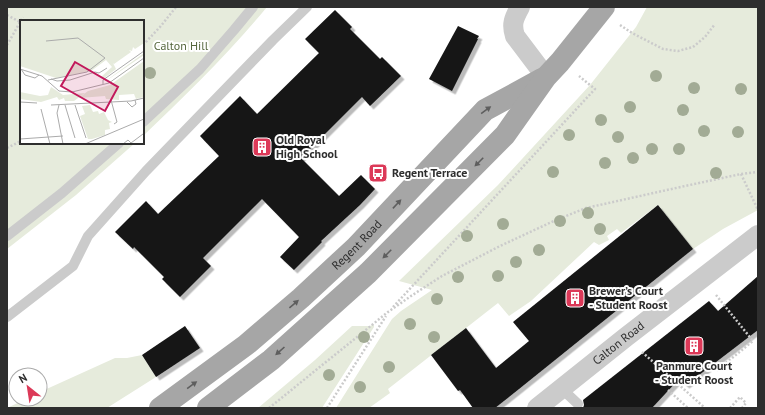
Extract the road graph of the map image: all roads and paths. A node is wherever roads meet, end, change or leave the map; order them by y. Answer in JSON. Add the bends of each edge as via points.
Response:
{"nodes":[{"id":1,"x":176,"y":7,"type":"edge"},
{"id":2,"x":253,"y":7,"type":"edge"},
{"id":3,"x":307,"y":7,"type":"edge"},
{"id":4,"x":520,"y":7,"type":"edge"},
{"id":5,"x":602,"y":10,"type":"edge"},
{"id":6,"x":7,"y":15,"type":"edge"},
{"id":7,"x":23,"y":17,"type":"dead end"},
{"id":8,"x":21,"y":20,"type":"edge"},
{"id":9,"x":20,"y":22,"type":"edge"},
{"id":10,"x":715,"y":24,"type":"dead end"},
{"id":11,"x":144,"y":44,"type":"edge"},
{"id":12,"x":7,"y":45,"type":"edge"},
{"id":13,"x":546,"y":77,"type":"junction"},
{"id":14,"x":590,"y":85,"type":"dead end"},
{"id":15,"x":144,"y":121,"type":"edge"},
{"id":16,"x":20,"y":142,"type":"edge"},
{"id":17,"x":118,"y":144,"type":"edge"},
{"id":18,"x":7,"y":148,"type":"edge"},
{"id":19,"x":758,"y":172,"type":"edge"},
{"id":20,"x":741,"y":174,"type":"junction"},
{"id":21,"x":758,"y":210,"type":"edge"},
{"id":22,"x":758,"y":235,"type":"edge"},
{"id":23,"x":7,"y":236,"type":"edge"},
{"id":24,"x":724,"y":305,"type":"dead end"},
{"id":25,"x":388,"y":312,"type":"junction"},
{"id":26,"x":7,"y":317,"type":"edge"},
{"id":27,"x":626,"y":337,"type":"junction"},
{"id":28,"x":716,"y":371,"type":"dead end"},
{"id":29,"x":561,"y":388,"type":"junction"},
{"id":30,"x":668,"y":390,"type":"dead end"},
{"id":31,"x":578,"y":404,"type":"dead end"},
{"id":32,"x":160,"y":408,"type":"edge"},
{"id":33,"x":208,"y":408,"type":"edge"},
{"id":34,"x":269,"y":408,"type":"edge"},
{"id":35,"x":327,"y":408,"type":"edge"},
{"id":36,"x":537,"y":408,"type":"edge"},
{"id":37,"x":688,"y":408,"type":"edge"},
{"id":38,"x":705,"y":408,"type":"edge"},
{"id":39,"x":730,"y":408,"type":"edge"},
{"id":40,"x":742,"y":408,"type":"edge"}],
"edges":[{"from":1,"to":11,"type":"path"},
{"from":2,"to":15,"type":"lane","via":[[200,69]]},
{"from":3,"to":26,"type":"lane","via":[[125,194],[88,236],[73,266]]},
{"from":4,"to":13,"type":"street","via":[[512,28],[515,36]]},
{"from":5,"to":10,"type":"path","via":[[632,33],[663,49],[678,51],[693,47],[706,37]]},
{"from":5,"to":13,"type":"main road","name":"Regent Road"},
{"from":6,"to":9,"type":"path"},
{"from":7,"to":8,"type":"path"},
{"from":9,"to":12,"type":"path"},
{"from":32,"to":13,"type":"main road","name":"Regent Road","one_way":true,"via":[[246,345],[302,298],[356,247],[485,110]]},
{"from":13,"to":33,"type":"main road","name":"Regent Road","one_way":true,"via":[[505,136],[368,273],[271,360]]},
{"from":14,"to":25,"type":"path","via":[[595,89]]},
{"from":16,"to":18,"type":"path"},
{"from":17,"to":23,"type":"lane","via":[[62,193]]},
{"from":19,"to":20,"type":"path"},
{"from":20,"to":21,"type":"path"},
{"from":20,"to":25,"type":"path","via":[[586,208],[500,246],[442,276]]},
{"from":22,"to":27,"type":"street","name":"Calton Road"},
{"from":24,"to":28,"type":"path","via":[[753,341]]},
{"from":25,"to":34,"type":"path"},
{"from":25,"to":35,"type":"path"},
{"from":27,"to":29,"type":"street","name":"Calton Road"},
{"from":27,"to":38,"type":"path"},
{"from":29,"to":31,"type":"lane"},
{"from":29,"to":36,"type":"street","name":"Calton Road"},
{"from":30,"to":37,"type":"path"},
{"from":39,"to":40,"type":"path","via":[[740,397],[746,403]]}]}
